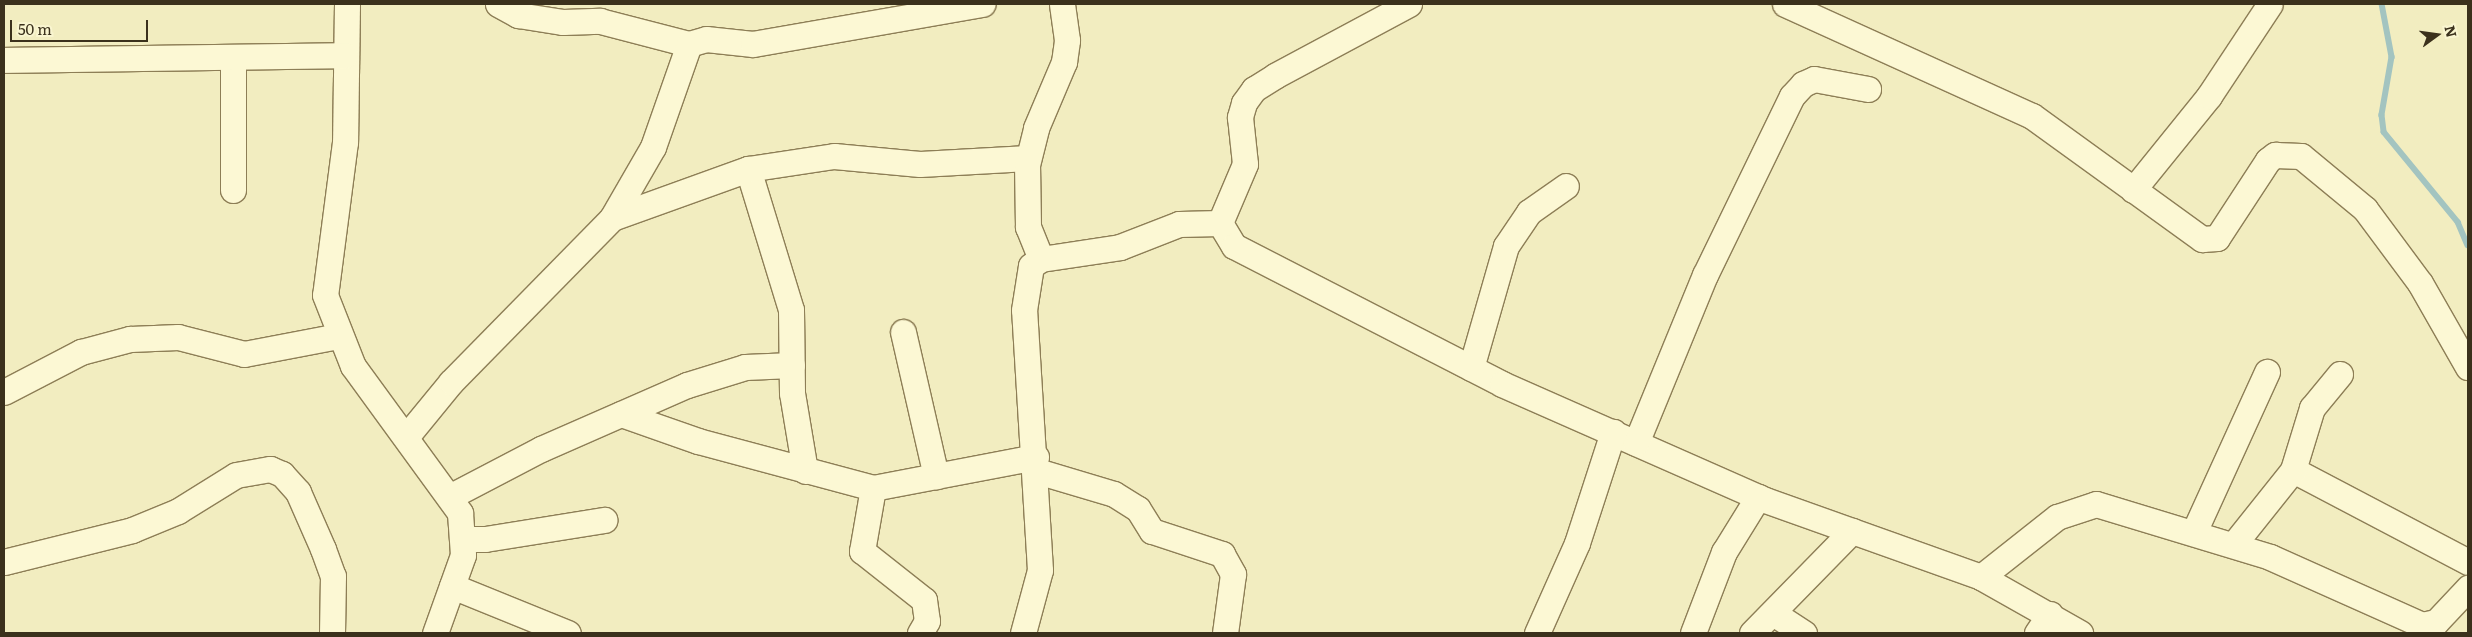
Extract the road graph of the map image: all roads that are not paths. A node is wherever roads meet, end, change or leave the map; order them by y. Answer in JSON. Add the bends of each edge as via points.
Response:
{"nodes":[{"id":1,"x":347,"y":4,"type":"edge"},
{"id":2,"x":498,"y":4,"type":"edge"},
{"id":3,"x":983,"y":4,"type":"edge"},
{"id":4,"x":1062,"y":4,"type":"edge"},
{"id":5,"x":1785,"y":4,"type":"edge"},
{"id":6,"x":2270,"y":4,"type":"edge"},
{"id":7,"x":1399,"y":6,"type":"edge"},
{"id":8,"x":689,"y":44,"type":"junction"},
{"id":9,"x":345,"y":55,"type":"junction"},
{"id":10,"x":233,"y":57,"type":"junction"},
{"id":11,"x":4,"y":60,"type":"edge"},
{"id":12,"x":1868,"y":89,"type":"dead end"},
{"id":13,"x":1028,"y":158,"type":"junction"},
{"id":14,"x":748,"y":169,"type":"junction"},
{"id":15,"x":2143,"y":178,"type":"junction"},
{"id":16,"x":1566,"y":186,"type":"dead end"},
{"id":17,"x":234,"y":190,"type":"dead end"},
{"id":18,"x":612,"y":218,"type":"junction"},
{"id":19,"x":1220,"y":223,"type":"junction"},
{"id":20,"x":1041,"y":259,"type":"junction"},
{"id":21,"x":902,"y":332,"type":"dead end"},
{"id":22,"x":338,"y":336,"type":"junction"},
{"id":23,"x":792,"y":365,"type":"junction"},
{"id":24,"x":2468,"y":367,"type":"edge"},
{"id":25,"x":1471,"y":368,"type":"junction"},
{"id":26,"x":2267,"y":372,"type":"dead end"},
{"id":27,"x":2340,"y":374,"type":"dead end"},
{"id":28,"x":4,"y":392,"type":"edge"},
{"id":29,"x":621,"y":414,"type":"junction"},
{"id":30,"x":1613,"y":432,"type":"junction"},
{"id":31,"x":406,"y":437,"type":"junction"},
{"id":32,"x":1636,"y":443,"type":"junction"},
{"id":33,"x":1036,"y":464,"type":"junction"},
{"id":34,"x":2292,"y":470,"type":"junction"},
{"id":35,"x":805,"y":471,"type":"junction"},
{"id":36,"x":936,"y":476,"type":"junction"},
{"id":37,"x":873,"y":488,"type":"junction"},
{"id":38,"x":450,"y":496,"type":"junction"},
{"id":39,"x":1758,"y":497,"type":"junction"},
{"id":40,"x":604,"y":520,"type":"dead end"},
{"id":41,"x":1852,"y":531,"type":"junction"},
{"id":42,"x":2194,"y":532,"type":"junction"},
{"id":43,"x":465,"y":538,"type":"junction"},
{"id":44,"x":2234,"y":544,"type":"junction"},
{"id":45,"x":4,"y":562,"type":"edge"},
{"id":46,"x":2468,"y":562,"type":"edge"},
{"id":47,"x":1981,"y":577,"type":"junction"},
{"id":48,"x":452,"y":586,"type":"junction"},
{"id":49,"x":2468,"y":588,"type":"edge"},
{"id":50,"x":1773,"y":613,"type":"junction"},
{"id":51,"x":2044,"y":624,"type":"edge"},
{"id":52,"x":2444,"y":628,"type":"edge"},
{"id":53,"x":1700,"y":631,"type":"edge"},
{"id":54,"x":332,"y":633,"type":"edge"},
{"id":55,"x":435,"y":633,"type":"edge"},
{"id":56,"x":568,"y":633,"type":"edge"},
{"id":57,"x":920,"y":633,"type":"edge"},
{"id":58,"x":1023,"y":633,"type":"edge"},
{"id":59,"x":1225,"y":633,"type":"edge"},
{"id":60,"x":1537,"y":633,"type":"edge"},
{"id":61,"x":1752,"y":633,"type":"edge"},
{"id":62,"x":1804,"y":633,"type":"edge"},
{"id":63,"x":2080,"y":633,"type":"edge"}],
"edges":[{"from":1,"to":9,"type":"street"},
{"from":2,"to":8,"type":"street","via":[[518,15],[563,22],[600,21]]},
{"from":3,"to":8,"type":"street","via":[[753,44],[706,39]]},
{"from":4,"to":13,"type":"street","via":[[1067,40],[1064,62]]},
{"from":5,"to":15,"type":"street","via":[[2032,116]]},
{"from":6,"to":15,"type":"street","via":[[2209,96]]},
{"from":7,"to":19,"type":"street","via":[[1254,89],[1240,117],[1245,164]]},
{"from":8,"to":18,"type":"street","via":[[652,148]]},
{"from":9,"to":10,"type":"street"},
{"from":9,"to":22,"type":"street","via":[[345,142],[325,276],[325,294]]},
{"from":10,"to":11,"type":"street"},
{"from":10,"to":17,"type":"street"},
{"from":12,"to":32,"type":"street","via":[[1814,79],[1803,84],[1792,96],[1705,275]]},
{"from":13,"to":14,"type":"street","via":[[920,164],[846,155]]},
{"from":13,"to":20,"type":"street","via":[[1028,227]]},
{"from":14,"to":18,"type":"street"},
{"from":14,"to":23,"type":"street","via":[[790,310]]},
{"from":15,"to":24,"type":"street","via":[[2209,240],[2224,228],[2268,160],[2276,155],[2301,156],[2365,209],[2420,283]]},
{"from":16,"to":25,"type":"street","via":[[1529,212],[1506,246]]},
{"from":18,"to":31,"type":"street","via":[[451,382]]},
{"from":19,"to":20,"type":"street","via":[[1179,224],[1120,247]]},
{"from":19,"to":25,"type":"street","via":[[1225,236],[1246,253]]},
{"from":20,"to":33,"type":"street","via":[[1031,266],[1024,310]]},
{"from":21,"to":36,"type":"street"},
{"from":22,"to":28,"type":"street","via":[[244,354],[178,337],[130,339],[81,352]]},
{"from":22,"to":31,"type":"street","via":[[353,366]]},
{"from":23,"to":29,"type":"street","via":[[725,371]]},
{"from":23,"to":35,"type":"street","via":[[792,393]]},
{"from":25,"to":30,"type":"street"},
{"from":26,"to":42,"type":"street"},
{"from":27,"to":34,"type":"street","via":[[2312,408]]},
{"from":29,"to":35,"type":"street","via":[[698,441]]},
{"from":29,"to":38,"type":"street"},
{"from":30,"to":32,"type":"street"},
{"from":30,"to":60,"type":"street","via":[[1577,543]]},
{"from":31,"to":38,"type":"street"},
{"from":32,"to":39,"type":"street"},
{"from":33,"to":36,"type":"street"},
{"from":33,"to":58,"type":"street","via":[[1040,570]]},
{"from":33,"to":59,"type":"street","via":[[1114,494],[1138,509],[1152,531],[1222,554],[1233,574]]},
{"from":34,"to":44,"type":"street"},
{"from":34,"to":46,"type":"street"},
{"from":35,"to":37,"type":"street"},
{"from":36,"to":37,"type":"street"},
{"from":37,"to":57,"type":"street","via":[[862,551],[924,600],[927,621]]},
{"from":38,"to":43,"type":"street"},
{"from":39,"to":41,"type":"street"},
{"from":39,"to":53,"type":"street","via":[[1724,552]]},
{"from":40,"to":43,"type":"street","via":[[485,539]]},
{"from":41,"to":47,"type":"street"},
{"from":41,"to":50,"type":"street"},
{"from":42,"to":44,"type":"street"},
{"from":42,"to":47,"type":"street","via":[[2121,510],[2087,505],[2038,529]]},
{"from":43,"to":48,"type":"street"},
{"from":44,"to":52,"type":"street","via":[[2403,618]]},
{"from":45,"to":54,"type":"street","via":[[132,530],[178,511],[236,475],[270,469],[282,474],[298,492],[326,558],[335,597]]},
{"from":47,"to":51,"type":"street"},
{"from":48,"to":55,"type":"street"},
{"from":48,"to":56,"type":"street"},
{"from":49,"to":52,"type":"street"},
{"from":50,"to":61,"type":"street"},
{"from":50,"to":62,"type":"street"},
{"from":51,"to":63,"type":"street"}]}
